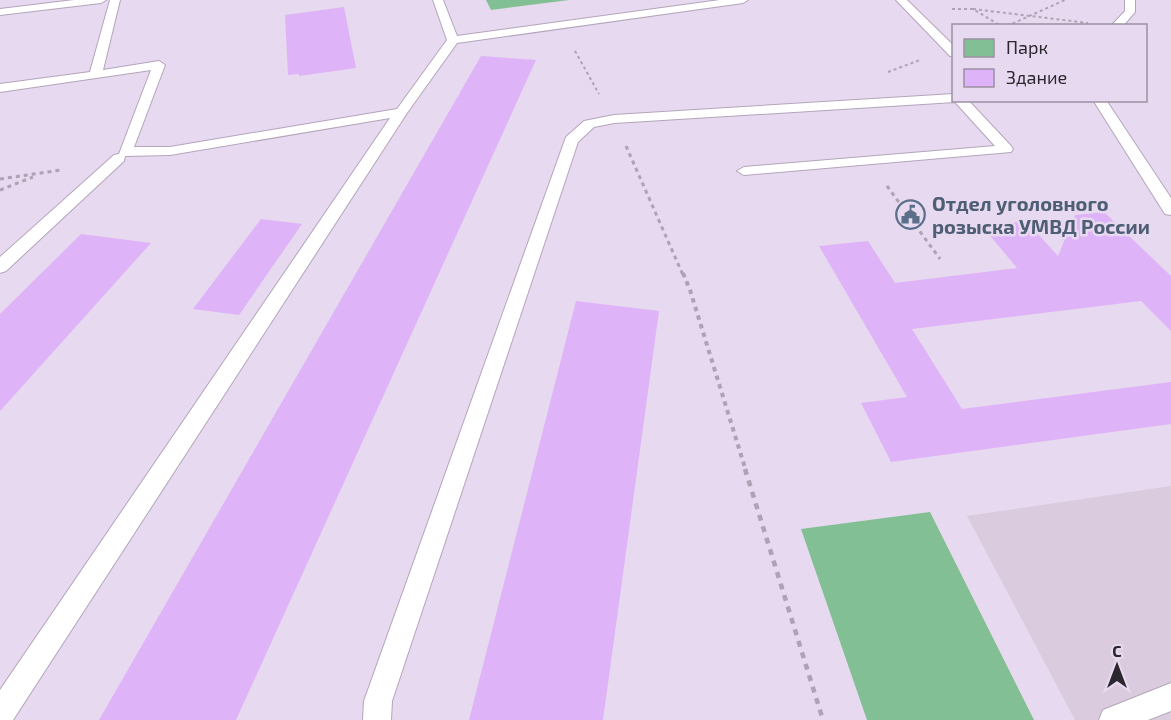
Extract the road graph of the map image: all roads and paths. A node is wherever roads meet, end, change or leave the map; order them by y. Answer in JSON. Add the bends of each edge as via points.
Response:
{"nodes":[{"id":1,"x":7,"y":0,"type":"edge"},
{"id":2,"x":101,"y":0,"type":"edge"},
{"id":3,"x":115,"y":0,"type":"edge"},
{"id":4,"x":438,"y":0,"type":"edge"},
{"id":5,"x":742,"y":0,"type":"edge"},
{"id":6,"x":901,"y":0,"type":"edge"},
{"id":7,"x":1065,"y":0,"type":"edge"},
{"id":8,"x":1130,"y":0,"type":"edge"},
{"id":9,"x":973,"y":9,"type":"dead end"},
{"id":10,"x":1,"y":12,"type":"edge"},
{"id":11,"x":1029,"y":15,"type":"junction"},
{"id":12,"x":1090,"y":23,"type":"dead end"},
{"id":13,"x":1011,"y":24,"type":"edge"},
{"id":14,"x":1118,"y":24,"type":"edge"},
{"id":15,"x":560,"y":26,"type":"junction"},
{"id":16,"x":453,"y":40,"type":"junction"},
{"id":17,"x":952,"y":51,"type":"edge"},
{"id":18,"x":95,"y":75,"type":"junction"},
{"id":19,"x":0,"y":88,"type":"edge"},
{"id":20,"x":952,"y":98,"type":"edge"},
{"id":21,"x":962,"y":102,"type":"edge"},
{"id":22,"x":1100,"y":102,"type":"edge"},
{"id":23,"x":880,"y":103,"type":"junction"},
{"id":24,"x":401,"y":112,"type":"junction"},
{"id":25,"x":614,"y":119,"type":"junction"},
{"id":26,"x":119,"y":158,"type":"dead end"},
{"id":27,"x":870,"y":160,"type":"junction"},
{"id":28,"x":744,"y":171,"type":"dead end"},
{"id":29,"x":38,"y":174,"type":"dead end"},
{"id":30,"x":0,"y":190,"type":"edge"},
{"id":31,"x":1171,"y":210,"type":"edge"},
{"id":32,"x":940,"y":259,"type":"dead end"},
{"id":33,"x":0,"y":267,"type":"edge"},
{"id":34,"x":1171,"y":697,"type":"edge"},
{"id":35,"x":0,"y":715,"type":"edge"},
{"id":36,"x":377,"y":720,"type":"edge"},
{"id":37,"x":823,"y":720,"type":"edge"},
{"id":38,"x":1113,"y":720,"type":"edge"}],
"edges":[{"from":1,"to":10,"type":"lane"},
{"from":2,"to":10,"type":"lane"},
{"from":3,"to":18,"type":"lane"},
{"from":4,"to":16,"type":"lane"},
{"from":5,"to":15,"type":"lane"},
{"from":6,"to":17,"type":"lane"},
{"from":7,"to":11,"type":"path"},
{"from":8,"to":14,"type":"lane","via":[[1130,12]]},
{"from":9,"to":11,"type":"path"},
{"from":11,"to":12,"type":"path"},
{"from":11,"to":13,"type":"path"},
{"from":15,"to":16,"type":"lane"},
{"from":15,"to":25,"type":"path"},
{"from":16,"to":24,"type":"lane"},
{"from":17,"to":23,"type":"path","via":[[867,80]]},
{"from":18,"to":19,"type":"lane"},
{"from":18,"to":24,"type":"lane","via":[[159,65],[125,152],[170,151]]},
{"from":20,"to":23,"type":"lane"},
{"from":21,"to":27,"type":"lane","via":[[1006,149]]},
{"from":22,"to":31,"type":"lane"},
{"from":23,"to":25,"type":"lane"},
{"from":24,"to":35,"type":"lane"},
{"from":25,"to":36,"type":"lane","via":[[589,124],[571,140],[378,700]]},
{"from":25,"to":37,"type":"path","via":[[690,290]]},
{"from":26,"to":33,"type":"lane"},
{"from":27,"to":28,"type":"lane"},
{"from":27,"to":32,"type":"path"},
{"from":29,"to":30,"type":"path"},
{"from":34,"to":38,"type":"lane"}]}
